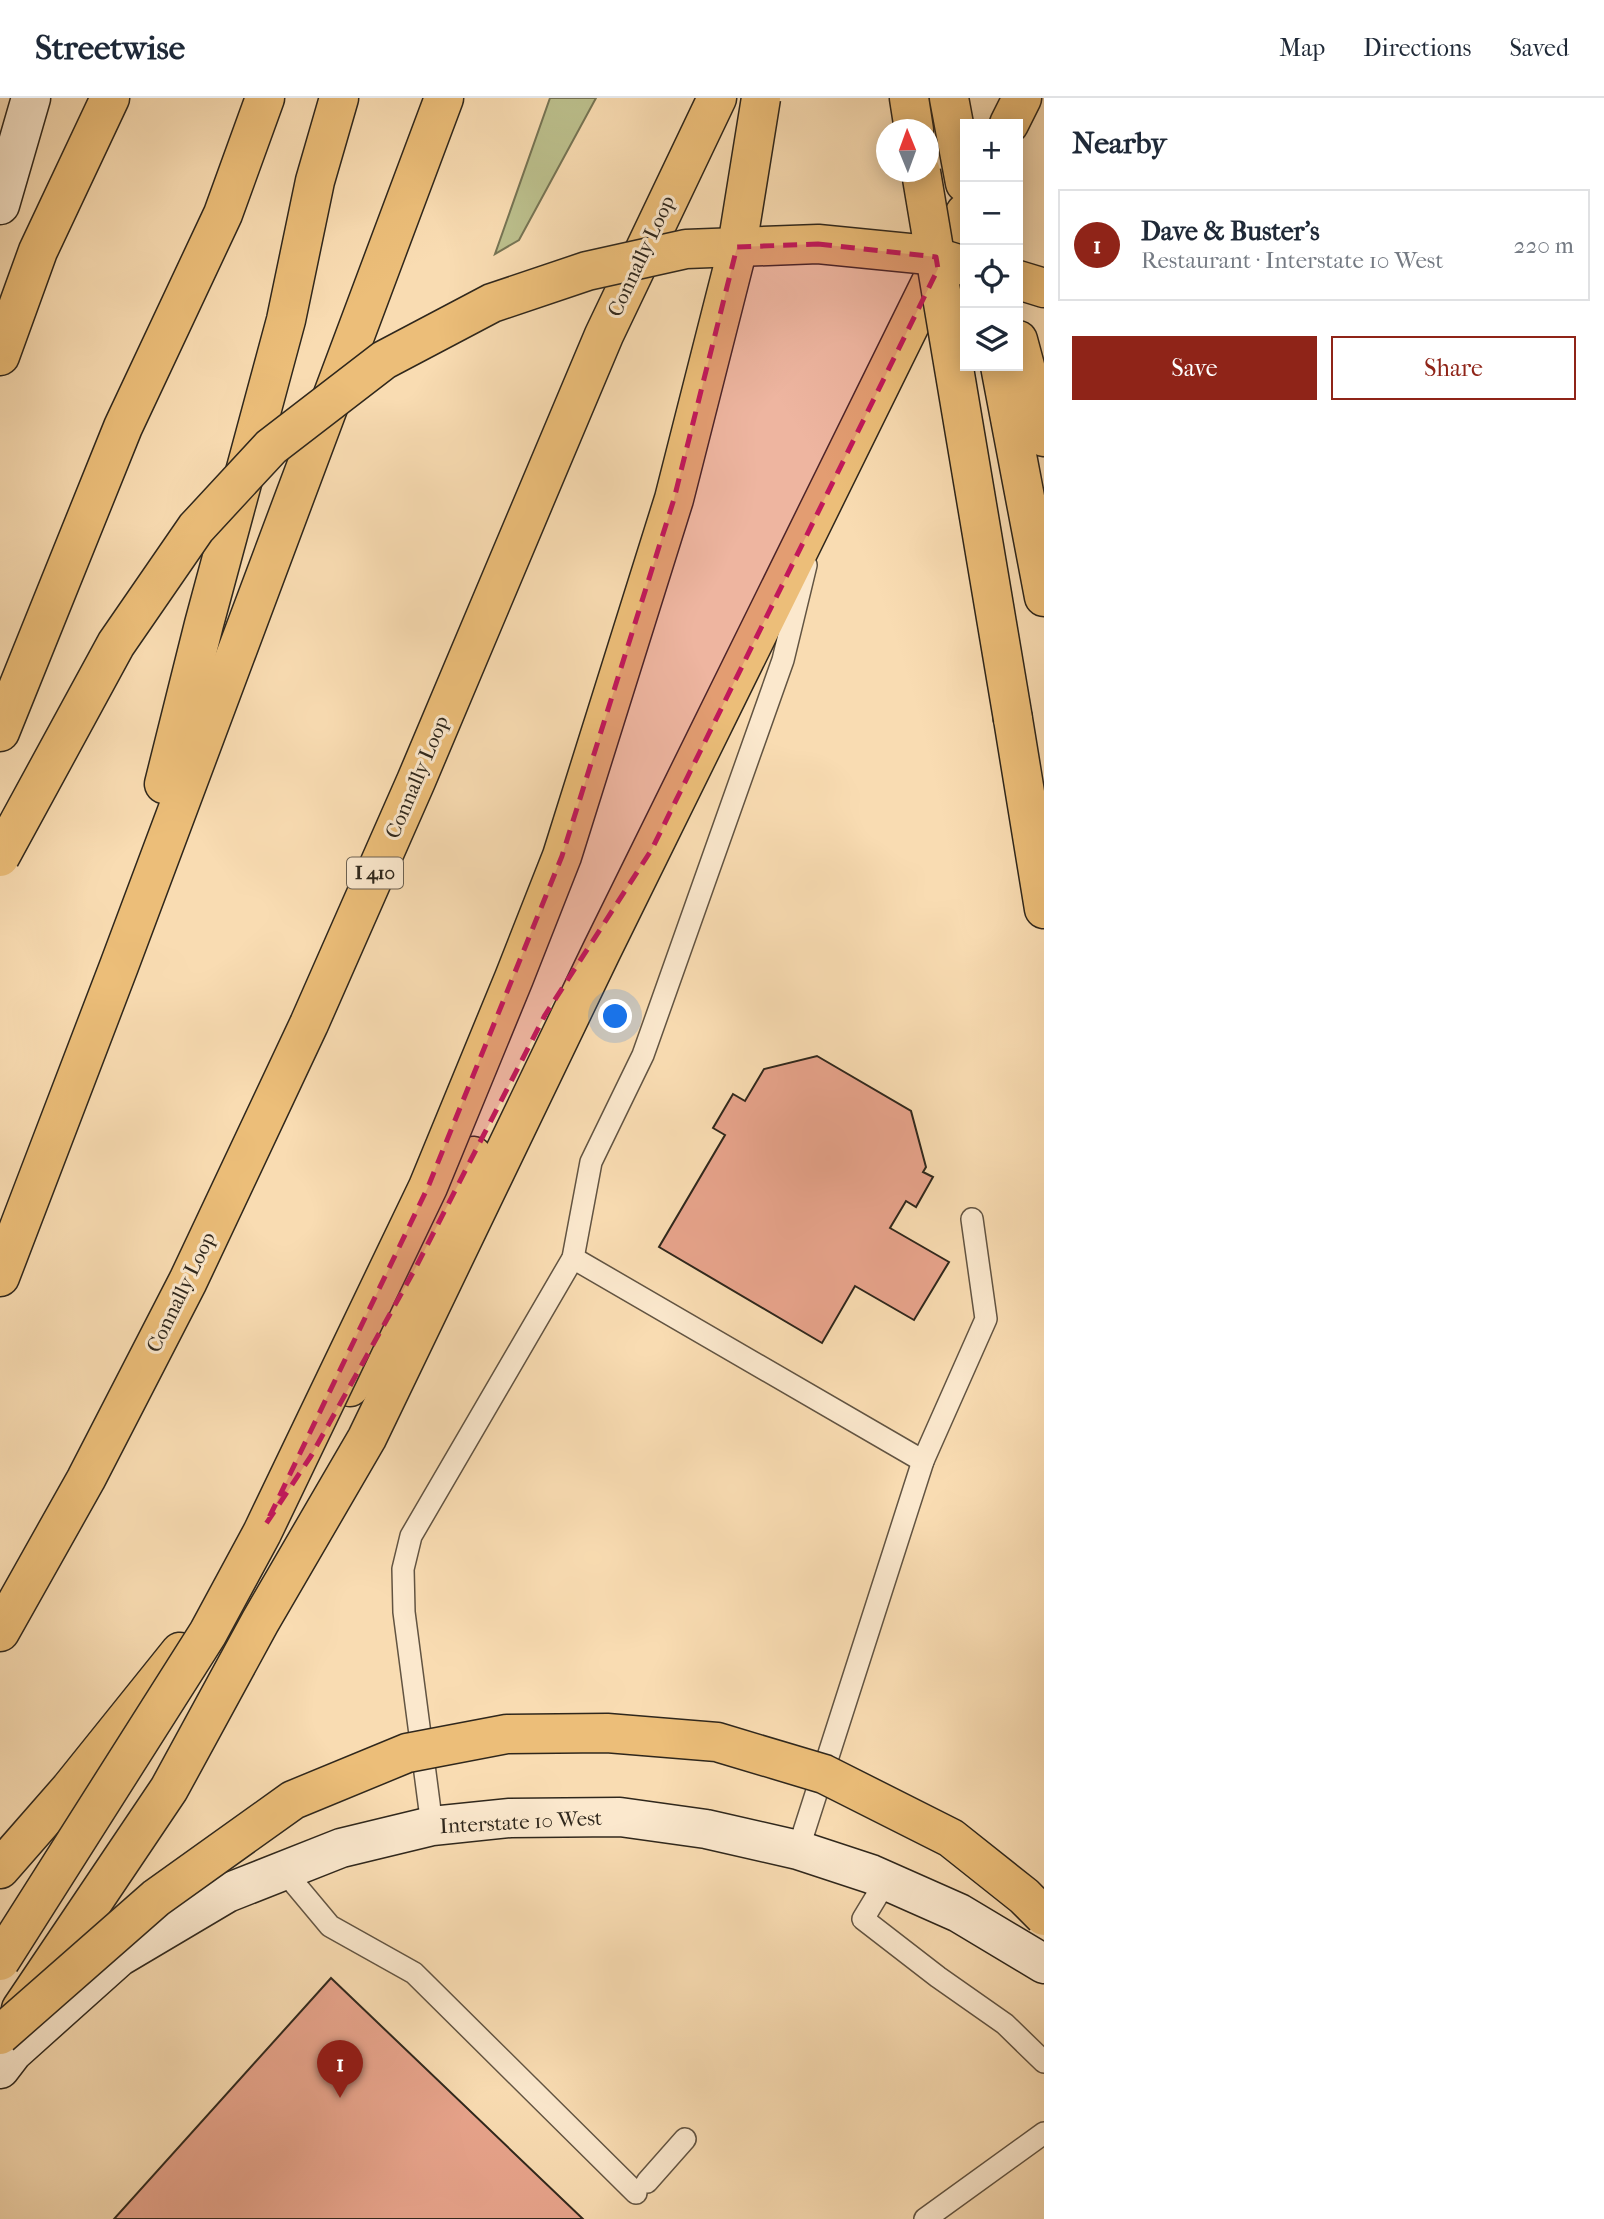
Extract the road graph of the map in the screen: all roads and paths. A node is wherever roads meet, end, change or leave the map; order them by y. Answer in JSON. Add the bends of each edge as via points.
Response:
{"nodes":[{"id":1,"x":31,"y":98,"type":"edge"},
{"id":2,"x":110,"y":98,"type":"edge"},
{"id":3,"x":265,"y":98,"type":"edge"},
{"id":4,"x":339,"y":98,"type":"edge"},
{"id":5,"x":444,"y":98,"type":"edge"},
{"id":6,"x":716,"y":98,"type":"edge"},
{"id":7,"x":761,"y":98,"type":"edge"},
{"id":8,"x":909,"y":98,"type":"edge"},
{"id":9,"x":950,"y":98,"type":"edge"},
{"id":10,"x":1022,"y":98,"type":"edge"},
{"id":11,"x":912,"y":119,"type":"edge"},
{"id":12,"x":1012,"y":119,"type":"edge"},
{"id":13,"x":960,"y":131,"type":"edge"},
{"id":14,"x":923,"y":182,"type":"edge"},
{"id":15,"x":965,"y":182,"type":"edge"},
{"id":16,"x":0,"y":205,"type":"edge"},
{"id":17,"x":960,"y":223,"type":"edge"},
{"id":18,"x":960,"y":264,"type":"edge"},
{"id":19,"x":1023,"y":282,"type":"edge"},
{"id":20,"x":1044,"y":288,"type":"edge"},
{"id":21,"x":0,"y":356,"type":"edge"},
{"id":22,"x":1023,"y":359,"type":"edge"},
{"id":23,"x":1001,"y":371,"type":"edge"},
{"id":24,"x":1044,"y":437,"type":"edge"},
{"id":25,"x":822,"y":502,"type":"junction"},
{"id":26,"x":1044,"y":597,"type":"edge"},
{"id":27,"x":0,"y":732,"type":"edge"},
{"id":28,"x":652,"y":849,"type":"junction"},
{"id":29,"x":0,"y":858,"type":"edge"},
{"id":30,"x":1044,"y":909,"type":"edge"},
{"id":31,"x":119,"y":966,"type":"junction"},
{"id":32,"x":972,"y":1219,"type":"dead end"},
{"id":33,"x":573,"y":1258,"type":"junction"},
{"id":34,"x":0,"y":1277,"type":"edge"},
{"id":35,"x":923,"y":1461,"type":"junction"},
{"id":36,"x":0,"y":1632,"type":"edge"},
{"id":37,"x":432,"y":1826,"type":"junction"},
{"id":38,"x":798,"y":1850,"type":"junction"},
{"id":39,"x":0,"y":1868,"type":"edge"},
{"id":40,"x":284,"y":1871,"type":"junction"},
{"id":41,"x":886,"y":1881,"type":"junction"},
{"id":42,"x":1044,"y":1916,"type":"edge"},
{"id":43,"x":0,"y":1961,"type":"edge"},
{"id":44,"x":1044,"y":1964,"type":"edge"},
{"id":45,"x":0,"y":2038,"type":"edge"},
{"id":46,"x":1044,"y":2062,"type":"edge"},
{"id":47,"x":0,"y":2069,"type":"edge"},
{"id":48,"x":1044,"y":2133,"type":"edge"},
{"id":49,"x":685,"y":2139,"type":"dead end"},
{"id":50,"x":925,"y":2219,"type":"edge"}],
"edges":[{"from":1,"to":16,"type":"main road"},
{"from":2,"to":21,"type":"highway","via":[[38,251]]},
{"from":3,"to":27,"type":"highway","via":[[223,214],[122,427]]},
{"from":4,"to":31,"type":"highway"},
{"from":5,"to":31,"type":"highway"},
{"from":6,"to":36,"type":"highway","name":"Connally Loop","number":"I 410","via":[[604,335],[309,1024],[188,1281],[86,1479]]},
{"from":7,"to":43,"type":"highway","bridge":true,"via":[[735,259],[674,499],[562,856],[429,1187],[262,1533],[208,1633]]},
{"from":8,"to":11,"type":"highway"},
{"from":9,"to":13,"type":"highway"},
{"from":9,"to":15,"type":"highway"},
{"from":10,"to":12,"type":"highway"},
{"from":14,"to":30,"type":"highway","bridge":true},
{"from":17,"to":25,"type":"highway"},
{"from":18,"to":29,"type":"highway","bridge":true,"via":[[818,244],[686,249],[587,271],[492,303],[384,360],[271,447],[197,528],[116,643]]},
{"from":19,"to":20,"type":"highway"},
{"from":22,"to":24,"type":"highway"},
{"from":23,"to":26,"type":"highway"},
{"from":25,"to":28,"type":"highway"},
{"from":25,"to":33,"type":"lane","via":[[783,660],[643,1055],[591,1162]]},
{"from":28,"to":39,"type":"highway","via":[[545,1015],[415,1269],[311,1456],[187,1644]]},
{"from":28,"to":45,"type":"highway","via":[[367,1438],[169,1789]]},
{"from":31,"to":34,"type":"highway"},
{"from":32,"to":35,"type":"lane","via":[[986,1319]]},
{"from":33,"to":35,"type":"lane"},
{"from":33,"to":37,"type":"lane","via":[[411,1536],[403,1569],[404,1612]]},
{"from":35,"to":38,"type":"lane"},
{"from":37,"to":38,"type":"main road","name":"Interstate 10 West","via":[[510,1818],[620,1817],[706,1829]]},
{"from":37,"to":40,"type":"main road","name":"Interstate 10 West","via":[[341,1848]]},
{"from":38,"to":41,"type":"main road","name":"Interstate 10 West"},
{"from":40,"to":47,"type":"main road","name":"Interstate 10 West","via":[[227,1893],[119,1957]]},
{"from":40,"to":49,"type":"lane","via":[[330,1926],[414,1973],[642,2187]]},
{"from":41,"to":44,"type":"main road","name":"Interstate 10 West","via":[[959,1913]]},
{"from":41,"to":46,"type":"lane","via":[[863,1919],[1005,2024]]},
{"from":42,"to":45,"type":"highway","bridge":true,"via":[[951,1838],[824,1774],[718,1742],[607,1733],[507,1734],[407,1753],[293,1800],[156,1898]]},
{"from":48,"to":50,"type":"lane"}]}
